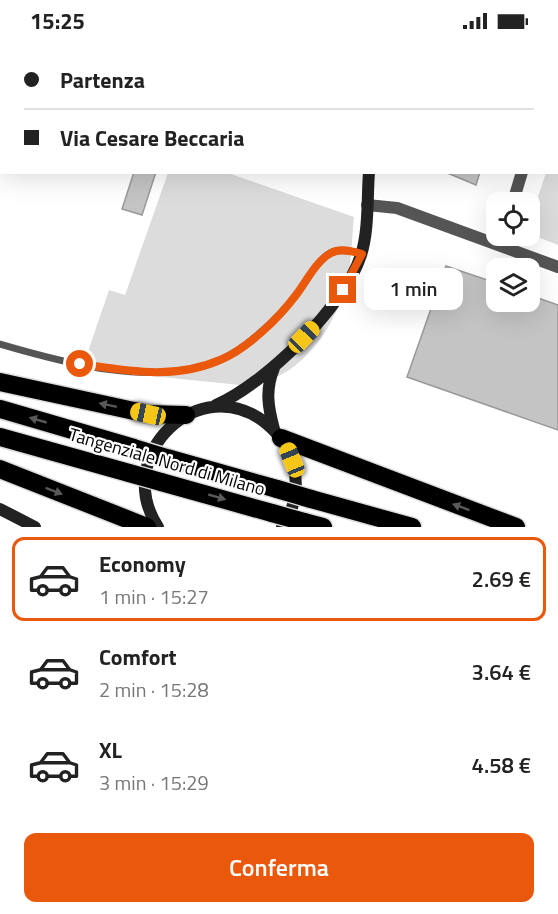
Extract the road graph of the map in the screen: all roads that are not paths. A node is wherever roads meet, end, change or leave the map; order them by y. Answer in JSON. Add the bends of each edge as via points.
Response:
{"nodes":[{"id":1,"x":369,"y":174,"type":"edge"},
{"id":2,"x":521,"y":174,"type":"edge"},
{"id":3,"x":516,"y":192,"type":"edge"},
{"id":4,"x":367,"y":205,"type":"junction"},
{"id":5,"x":486,"y":237,"type":"edge"},
{"id":6,"x":511,"y":246,"type":"edge"},
{"id":7,"x":362,"y":254,"type":"junction"},
{"id":8,"x":558,"y":267,"type":"edge"},
{"id":9,"x":0,"y":344,"type":"edge"},
{"id":10,"x":275,"y":364,"type":"junction"},
{"id":11,"x":0,"y":382,"type":"edge"},
{"id":12,"x":209,"y":408,"type":"junction"},
{"id":13,"x":0,"y":409,"type":"edge"},
{"id":14,"x":186,"y":415,"type":"junction"},
{"id":15,"x":277,"y":434,"type":"junction"},
{"id":16,"x":0,"y":437,"type":"edge"},
{"id":17,"x":0,"y":469,"type":"edge"},
{"id":18,"x":0,"y":509,"type":"edge"},
{"id":19,"x":277,"y":520,"type":"edge"},
{"id":20,"x":35,"y":527,"type":"edge"},
{"id":21,"x":147,"y":527,"type":"edge"},
{"id":22,"x":158,"y":527,"type":"edge"},
{"id":23,"x":323,"y":527,"type":"edge"},
{"id":24,"x":412,"y":527,"type":"edge"},
{"id":25,"x":516,"y":527,"type":"edge"}],
"edges":[{"from":1,"to":4,"type":"street"},
{"from":2,"to":3,"type":"street"},
{"from":4,"to":5,"type":"street","via":[[397,208]]},
{"from":4,"to":7,"type":"street"},
{"from":6,"to":8,"type":"street"},
{"from":7,"to":9,"type":"lane","via":[[345,250],[330,253],[294,298],[244,345],[221,360],[191,369],[164,374],[134,372],[80,364]]},
{"from":7,"to":10,"type":"street","via":[[335,302]]},
{"from":10,"to":12,"type":"street","via":[[233,398]]},
{"from":10,"to":15,"type":"street","via":[[267,396]]},
{"from":14,"to":11,"type":"highway","one_way":true,"via":[[148,414]]},
{"from":12,"to":14,"type":"street"},
{"from":12,"to":15,"type":"street","via":[[244,411]]},
{"from":24,"to":13,"type":"highway","name":"Tangenziale Nord di Milano","one_way":true,"bridge":true},
{"from":14,"to":22,"type":"street","via":[[160,436],[146,467],[146,500]]},
{"from":15,"to":19,"type":"street","via":[[292,460],[296,487],[290,512]]},
{"from":25,"to":15,"type":"highway","one_way":true},
{"from":16,"to":19,"type":"highway","name":"Tangenziale Nord di Milano","one_way":true,"bridge":true,"via":[[161,482]]},
{"from":17,"to":21,"type":"highway","one_way":true},
{"from":18,"to":20,"type":"street"},
{"from":19,"to":23,"type":"highway","name":"Tangenziale Nord di Milano","bridge":true}]}
